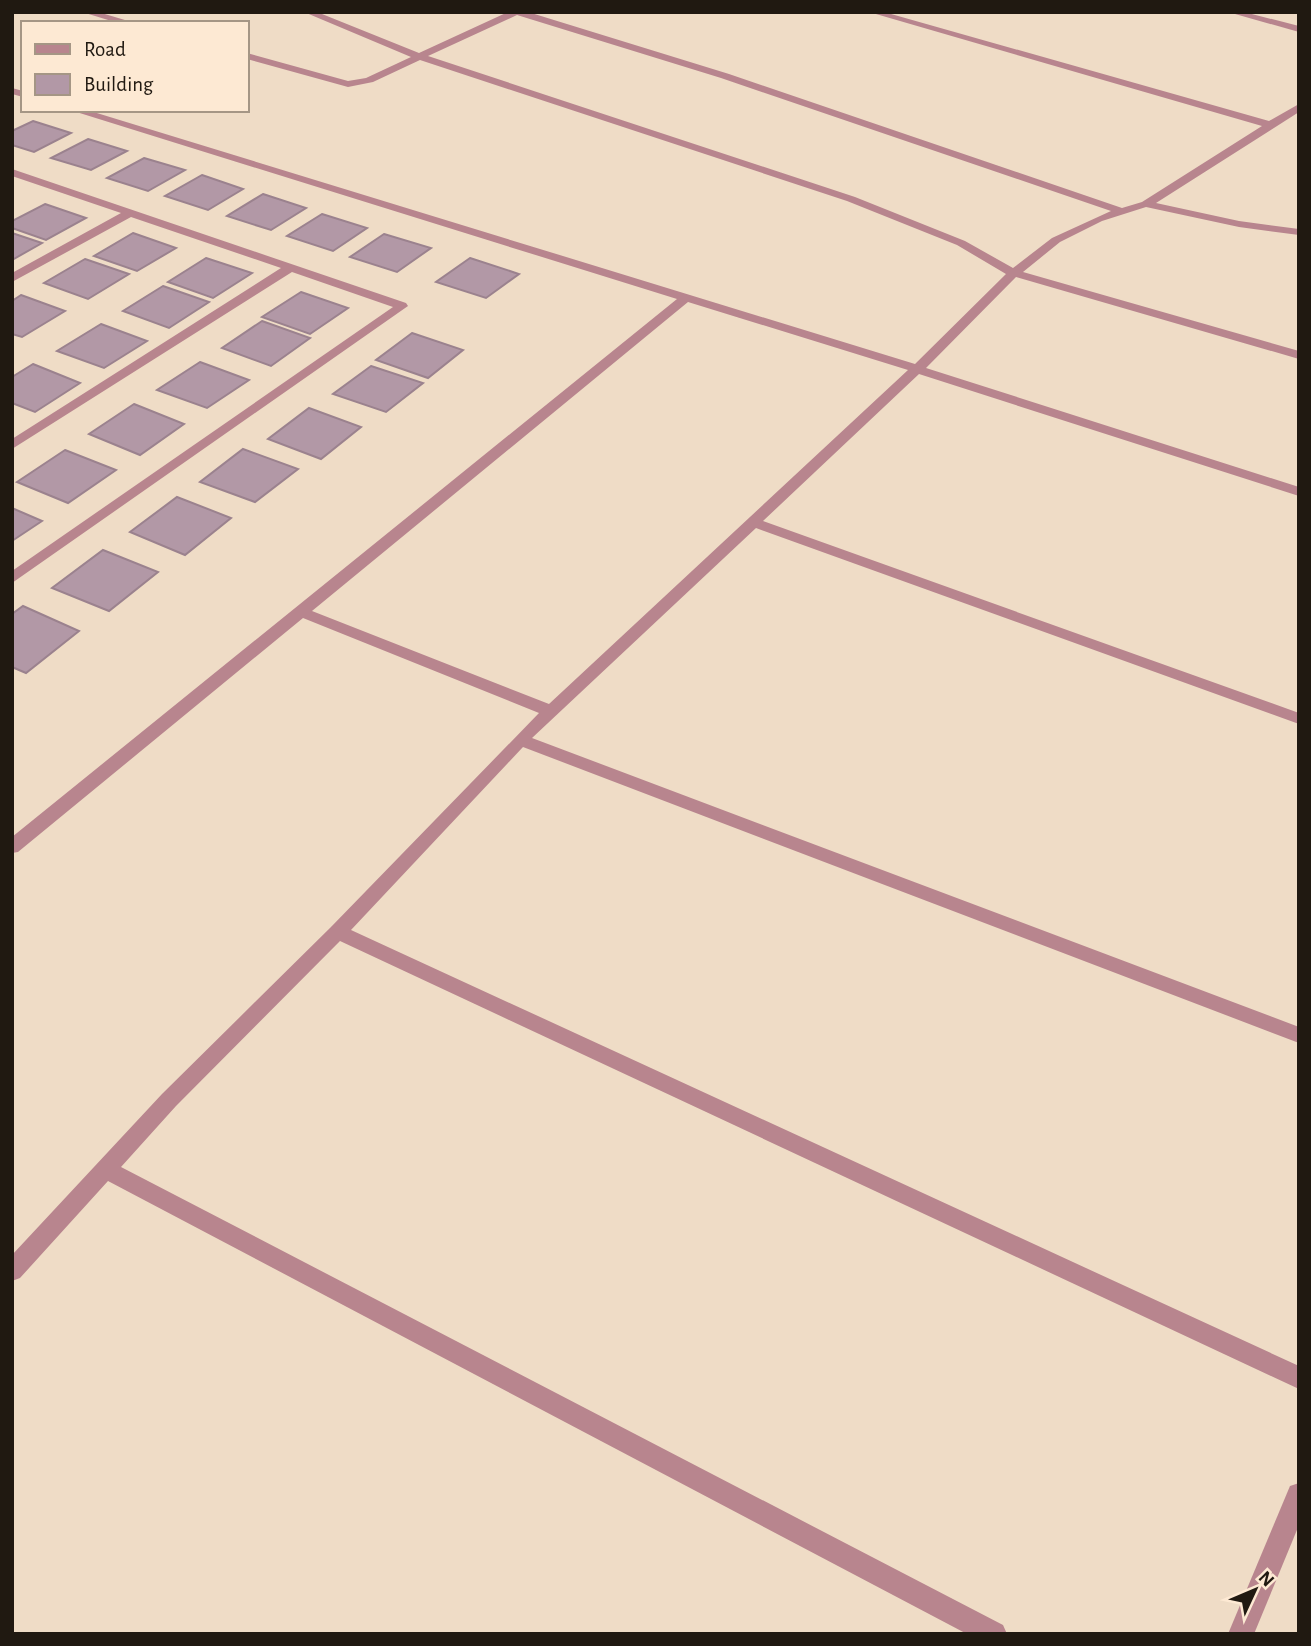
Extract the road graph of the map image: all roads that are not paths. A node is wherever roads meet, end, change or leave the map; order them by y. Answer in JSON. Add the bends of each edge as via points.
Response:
{"nodes":[{"id":1,"x":86,"y":12,"type":"edge"},
{"id":2,"x":308,"y":12,"type":"edge"},
{"id":3,"x":516,"y":12,"type":"edge"},
{"id":4,"x":873,"y":12,"type":"edge"},
{"id":5,"x":1232,"y":12,"type":"edge"},
{"id":6,"x":122,"y":21,"type":"edge"},
{"id":7,"x":1299,"y":29,"type":"edge"},
{"id":8,"x":248,"y":56,"type":"edge"},
{"id":9,"x":418,"y":56,"type":"junction"},
{"id":10,"x":1299,"y":107,"type":"edge"},
{"id":11,"x":82,"y":112,"type":"edge"},
{"id":12,"x":1270,"y":125,"type":"junction"},
{"id":13,"x":12,"y":172,"type":"edge"},
{"id":14,"x":1146,"y":204,"type":"junction"},
{"id":15,"x":1121,"y":211,"type":"junction"},
{"id":16,"x":130,"y":213,"type":"junction"},
{"id":17,"x":1299,"y":232,"type":"edge"},
{"id":18,"x":290,"y":268,"type":"junction"},
{"id":19,"x":1014,"y":273,"type":"junction"},
{"id":20,"x":12,"y":278,"type":"edge"},
{"id":21,"x":686,"y":298,"type":"junction"},
{"id":22,"x":1299,"y":355,"type":"edge"},
{"id":23,"x":917,"y":369,"type":"junction"},
{"id":24,"x":12,"y":445,"type":"edge"},
{"id":25,"x":1299,"y":492,"type":"edge"},
{"id":26,"x":753,"y":522,"type":"junction"},
{"id":27,"x":12,"y":578,"type":"edge"},
{"id":28,"x":302,"y":612,"type":"junction"},
{"id":29,"x":551,"y":711,"type":"junction"},
{"id":30,"x":1299,"y":719,"type":"edge"},
{"id":31,"x":520,"y":740,"type":"junction"},
{"id":32,"x":12,"y":847,"type":"edge"},
{"id":33,"x":338,"y":932,"type":"junction"},
{"id":34,"x":1299,"y":1035,"type":"edge"},
{"id":35,"x":105,"y":1169,"type":"junction"},
{"id":36,"x":12,"y":1271,"type":"edge"},
{"id":37,"x":1299,"y":1378,"type":"edge"},
{"id":38,"x":1299,"y":1495,"type":"edge"},
{"id":39,"x":994,"y":1634,"type":"edge"},
{"id":40,"x":1241,"y":1634,"type":"edge"}],
"edges":[{"from":1,"to":6,"type":"street"},
{"from":2,"to":9,"type":"street"},
{"from":3,"to":9,"type":"street"},
{"from":3,"to":15,"type":"street","via":[[724,76]]},
{"from":4,"to":12,"type":"street"},
{"from":5,"to":7,"type":"street"},
{"from":8,"to":9,"type":"street","via":[[348,83],[369,80]]},
{"from":9,"to":19,"type":"street","via":[[851,199],[961,243]]},
{"from":10,"to":12,"type":"street"},
{"from":11,"to":21,"type":"street"},
{"from":12,"to":14,"type":"street"},
{"from":13,"to":16,"type":"street"},
{"from":14,"to":15,"type":"street"},
{"from":14,"to":17,"type":"street"},
{"from":15,"to":19,"type":"street","via":[[1056,240]]},
{"from":16,"to":18,"type":"street"},
{"from":16,"to":20,"type":"street"},
{"from":18,"to":24,"type":"street"},
{"from":18,"to":27,"type":"street","via":[[402,306]]},
{"from":19,"to":22,"type":"street"},
{"from":19,"to":23,"type":"street"},
{"from":21,"to":23,"type":"street"},
{"from":21,"to":28,"type":"street"},
{"from":23,"to":25,"type":"street"},
{"from":23,"to":26,"type":"street"},
{"from":26,"to":29,"type":"street"},
{"from":26,"to":30,"type":"street"},
{"from":28,"to":29,"type":"street"},
{"from":28,"to":32,"type":"street"},
{"from":29,"to":31,"type":"street"},
{"from":31,"to":33,"type":"street"},
{"from":31,"to":34,"type":"street"},
{"from":33,"to":35,"type":"street"},
{"from":33,"to":37,"type":"street"},
{"from":35,"to":36,"type":"street"},
{"from":35,"to":39,"type":"street"},
{"from":38,"to":40,"type":"street"}]}
